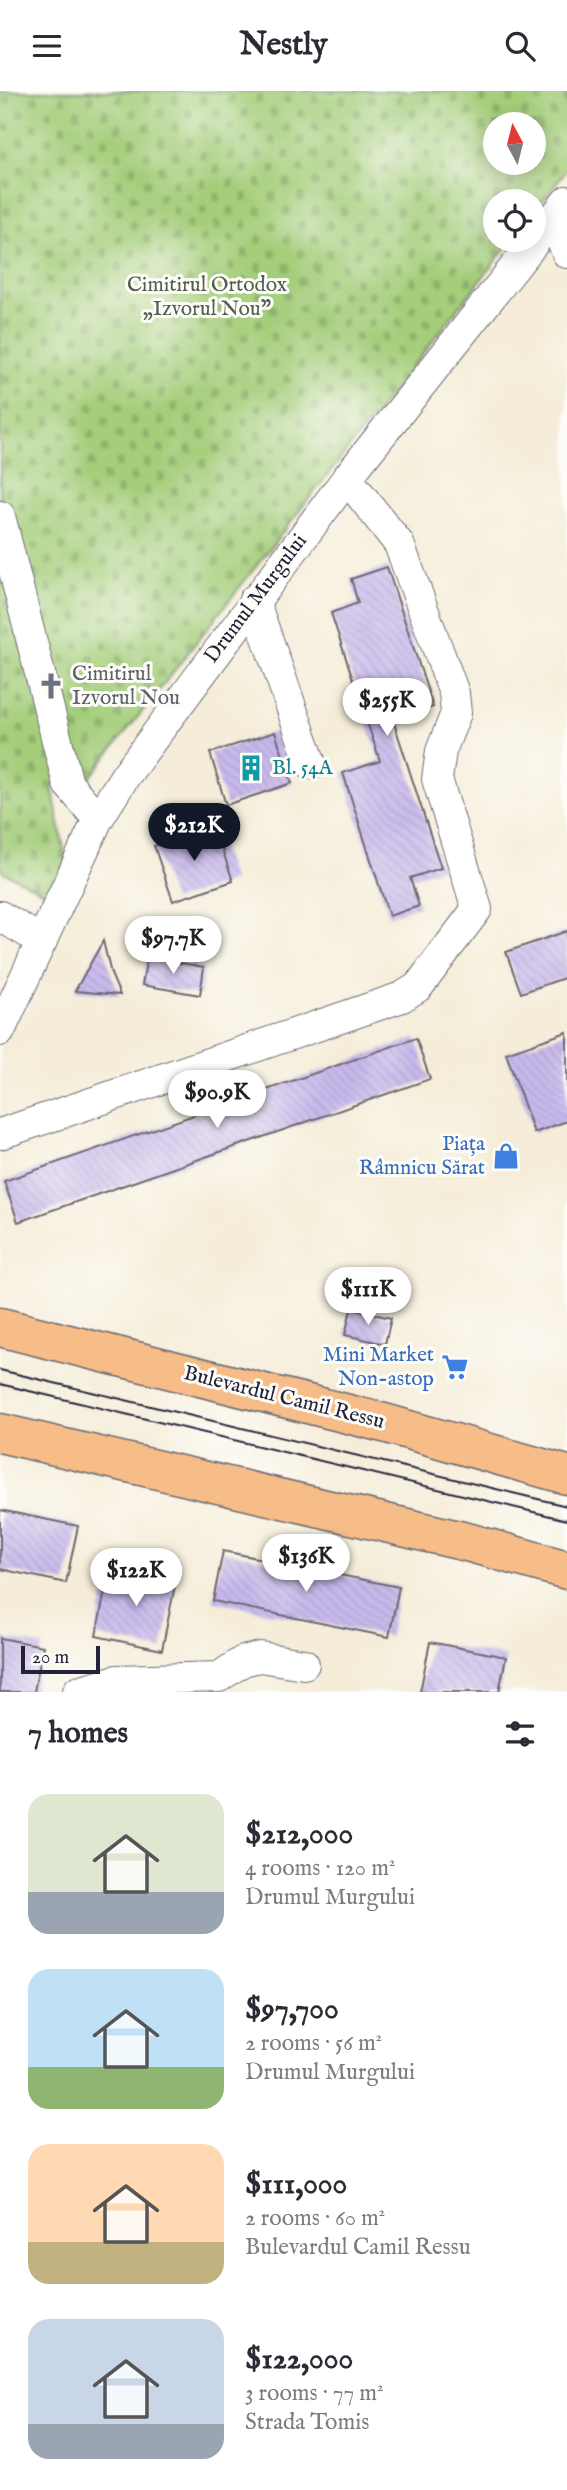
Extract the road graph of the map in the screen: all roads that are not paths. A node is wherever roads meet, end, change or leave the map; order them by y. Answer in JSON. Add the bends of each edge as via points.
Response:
{"nodes":[{"id":1,"x":560,"y":210,"type":"edge"},
{"id":2,"x":567,"y":253,"type":"edge"},
{"id":3,"x":347,"y":478,"type":"junction"},
{"id":4,"x":0,"y":516,"type":"edge"},
{"id":5,"x":254,"y":600,"type":"junction"},
{"id":6,"x":311,"y":764,"type":"dead end"},
{"id":7,"x":98,"y":819,"type":"junction"},
{"id":8,"x":0,"y":916,"type":"edge"},
{"id":9,"x":42,"y":941,"type":"junction"},
{"id":10,"x":0,"y":1031,"type":"edge"},
{"id":11,"x":0,"y":1134,"type":"edge"},
{"id":12,"x":0,"y":1327,"type":"edge"},
{"id":13,"x":0,"y":1433,"type":"edge"},
{"id":14,"x":567,"y":1451,"type":"edge"},
{"id":15,"x":493,"y":1452,"type":"junction"},
{"id":16,"x":567,"y":1475,"type":"edge"},
{"id":17,"x":567,"y":1570,"type":"edge"},
{"id":18,"x":304,"y":1664,"type":"dead end"},
{"id":19,"x":80,"y":1692,"type":"edge"}],
"edges":[{"from":1,"to":2,"type":"street"},
{"from":1,"to":3,"type":"street","name":"Drumul Murgului"},
{"from":3,"to":5,"type":"street","name":"Drumul Murgului"},
{"from":3,"to":11,"type":"street","via":[[398,544],[454,693],[456,713],[441,751],[437,779],[477,909],[418,987],[402,997]]},
{"from":4,"to":7,"type":"street","via":[[68,784]]},
{"from":5,"to":6,"type":"street"},
{"from":5,"to":7,"type":"street","name":"Drumul Murgului"},
{"from":7,"to":9,"type":"street","name":"Drumul Murgului"},
{"from":8,"to":9,"type":"street"},
{"from":9,"to":10,"type":"street","name":"Drumul Murgului"},
{"from":12,"to":15,"type":"main road","name":"Bulevardul Camil Ressu"},
{"from":13,"to":17,"type":"main road","via":[[467,1542]]},
{"from":14,"to":15,"type":"main road"},
{"from":15,"to":16,"type":"main road","name":"Bulevardul Camil Ressu"},
{"from":18,"to":19,"type":"street","via":[[260,1657],[243,1661],[219,1677],[117,1680]]}]}
